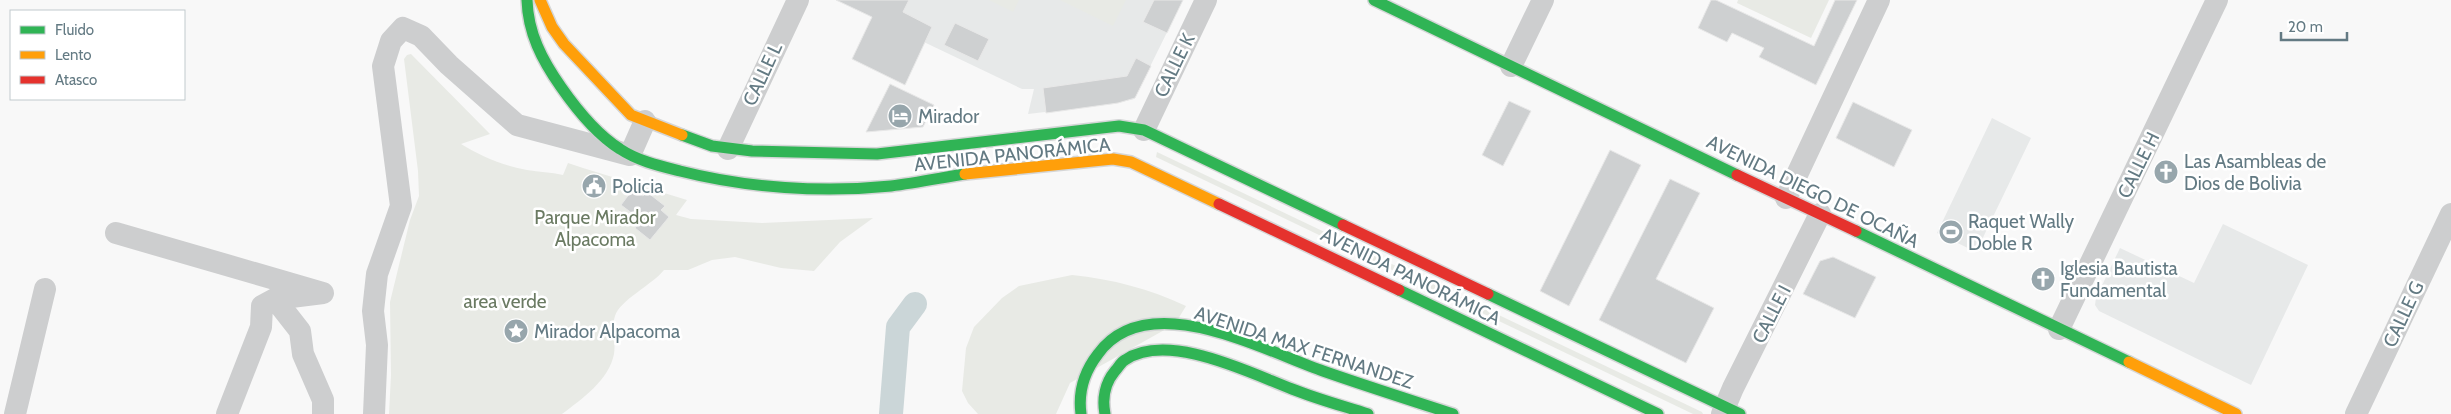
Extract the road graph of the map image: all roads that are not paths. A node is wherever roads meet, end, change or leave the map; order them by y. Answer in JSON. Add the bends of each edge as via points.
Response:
{"nodes":[{"id":1,"x":527,"y":0,"type":"edge"},
{"id":2,"x":540,"y":0,"type":"edge"},
{"id":3,"x":798,"y":0,"type":"edge"},
{"id":4,"x":1206,"y":0,"type":"edge"},
{"id":5,"x":1374,"y":0,"type":"edge"},
{"id":6,"x":1543,"y":0,"type":"edge"},
{"id":7,"x":1879,"y":0,"type":"edge"},
{"id":8,"x":2217,"y":0,"type":"edge"},
{"id":9,"x":1511,"y":66,"type":"junction"},
{"id":10,"x":645,"y":121,"type":"junction"},
{"id":11,"x":1142,"y":134,"type":"junction"},
{"id":12,"x":630,"y":155,"type":"junction"},
{"id":13,"x":726,"y":157,"type":"junction"},
{"id":14,"x":718,"y":179,"type":"junction"},
{"id":15,"x":1786,"y":198,"type":"junction"},
{"id":16,"x":1820,"y":214,"type":"junction"},
{"id":17,"x":2451,"y":214,"type":"edge"},
{"id":18,"x":116,"y":233,"type":"dead end"},
{"id":19,"x":45,"y":289,"type":"dead end"},
{"id":20,"x":275,"y":299,"type":"junction"},
{"id":21,"x":2059,"y":329,"type":"junction"},
{"id":22,"x":1729,"y":411,"type":"edge"},
{"id":23,"x":15,"y":414,"type":"edge"},
{"id":24,"x":227,"y":414,"type":"edge"},
{"id":25,"x":323,"y":414,"type":"edge"},
{"id":26,"x":374,"y":414,"type":"edge"},
{"id":27,"x":1081,"y":414,"type":"edge"},
{"id":28,"x":1105,"y":414,"type":"edge"},
{"id":29,"x":1368,"y":414,"type":"edge"},
{"id":30,"x":1453,"y":414,"type":"edge"},
{"id":31,"x":1658,"y":414,"type":"edge"},
{"id":32,"x":2236,"y":414,"type":"edge"},
{"id":33,"x":2356,"y":414,"type":"edge"}],
"edges":[{"from":1,"to":12,"type":"main road","name":"AVENIDA PANORÁMICA","via":[[526,13],[533,36],[569,99],[594,127]]},
{"from":2,"to":10,"type":"main road","name":"AVENIDA PANORÁMICA","via":[[552,27],[582,66],[630,115]]},
{"from":3,"to":13,"type":"street","name":"CALLE L"},
{"from":4,"to":11,"type":"street","name":"CALLE K"},
{"from":5,"to":9,"type":"main road","name":"AVENIDA DIEGO DE OCAÑA"},
{"from":6,"to":9,"type":"street"},
{"from":7,"to":15,"type":"street"},
{"from":8,"to":21,"type":"street","name":"CALLE H"},
{"from":9,"to":15,"type":"main road","name":"AVENIDA DIEGO DE OCAÑA"},
{"from":10,"to":12,"type":"street"},
{"from":10,"to":13,"type":"main road","name":"AVENIDA PANORÁMICA","via":[[712,146]]},
{"from":11,"to":13,"type":"main road","name":"AVENIDA PANORÁMICA","via":[[1119,126],[877,154]]},
{"from":11,"to":22,"type":"main road","name":"AVENIDA PANORÁMICA"},
{"from":12,"to":14,"type":"main road","name":"AVENIDA PANORÁMICA"},
{"from":12,"to":26,"type":"street","via":[[517,125],[421,36],[403,28],[391,41],[383,66],[401,206],[377,274],[373,311],[377,345]]},
{"from":13,"to":14,"type":"main road"},
{"from":14,"to":31,"type":"main road","name":"AVENIDA PANORÁMICA","via":[[754,184],[877,187],[981,171],[1132,158]]},
{"from":15,"to":16,"type":"main road","name":"AVENIDA DIEGO DE OCAÑA"},
{"from":16,"to":21,"type":"main road","name":"AVENIDA DIEGO DE OCAÑA"},
{"from":16,"to":22,"type":"street","name":"CALLE I"},
{"from":17,"to":33,"type":"street","name":"CALLE G"},
{"from":18,"to":20,"type":"street","via":[[323,293]]},
{"from":19,"to":23,"type":"street"},
{"from":20,"to":24,"type":"street","via":[[262,306],[261,327]]},
{"from":20,"to":25,"type":"street","via":[[300,331],[303,354],[323,400]]},
{"from":21,"to":32,"type":"main road","name":"AVENIDA DIEGO DE OCAÑA"},
{"from":27,"to":30,"type":"main road","name":"AVENIDA MAX FERNANDEZ","via":[[1081,392],[1086,371],[1101,347],[1127,328],[1175,324],[1194,326],[1229,337],[1360,385]]},
{"from":28,"to":29,"type":"main road","via":[[1104,396],[1114,370],[1138,353],[1154,350],[1186,352],[1223,362]]}]}
